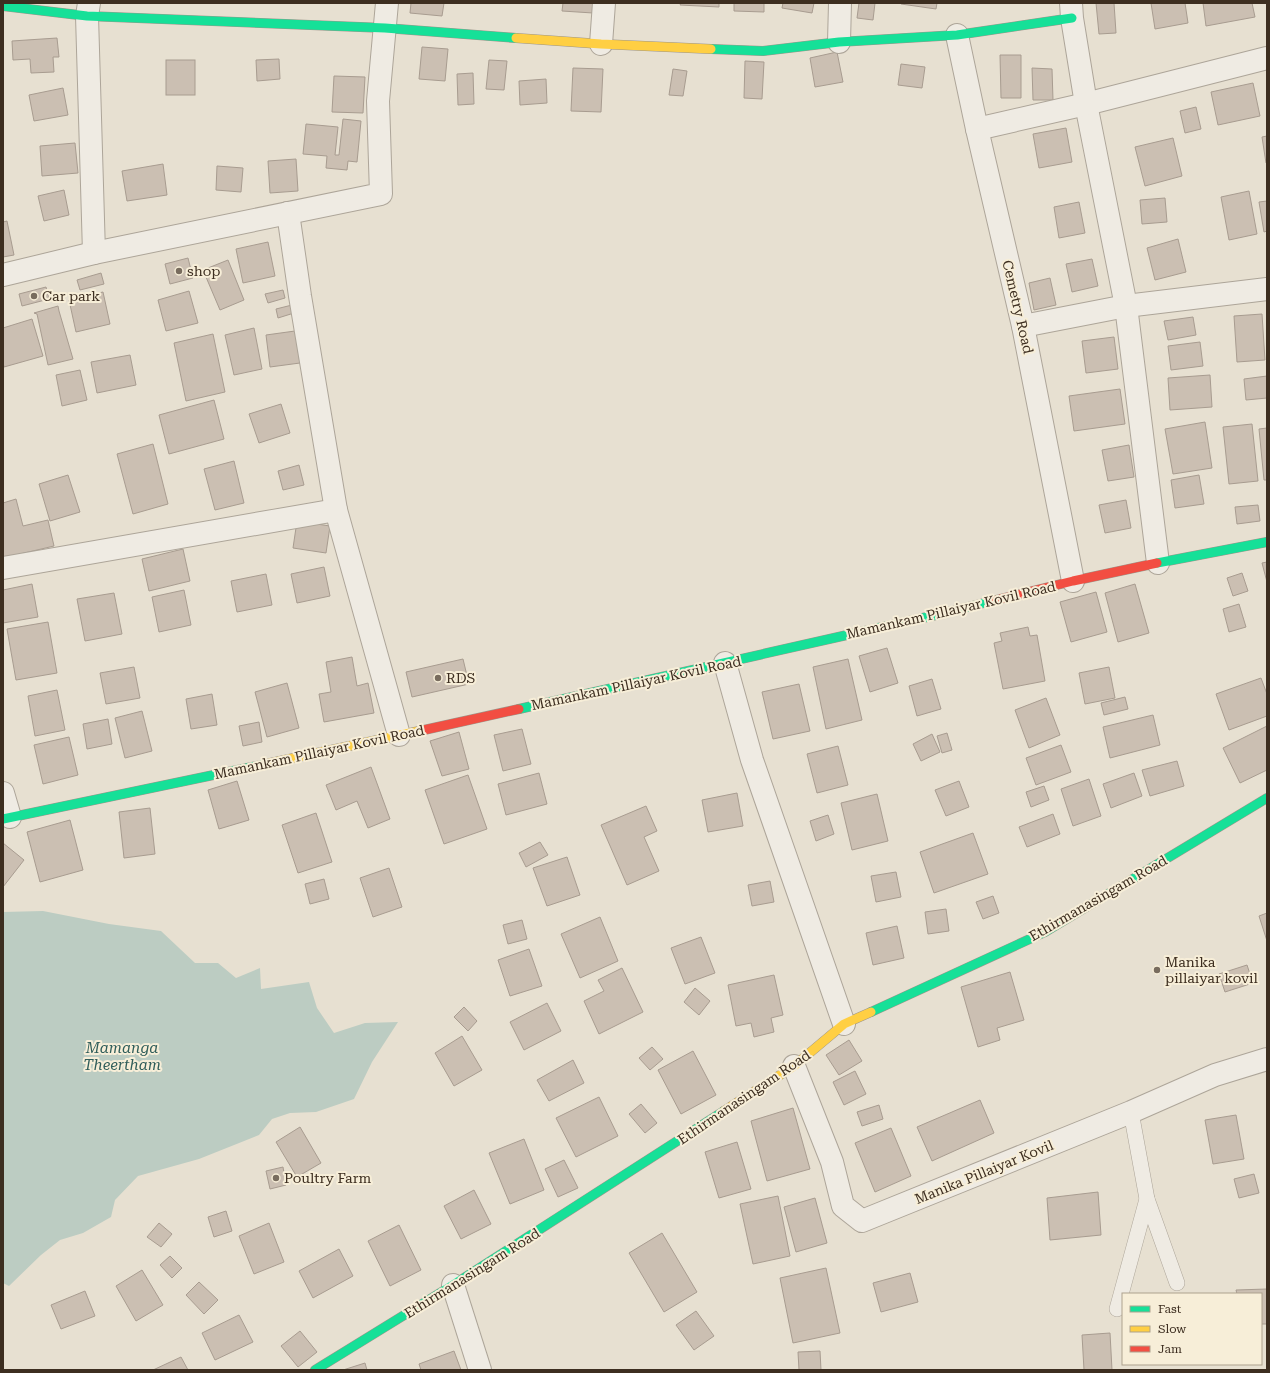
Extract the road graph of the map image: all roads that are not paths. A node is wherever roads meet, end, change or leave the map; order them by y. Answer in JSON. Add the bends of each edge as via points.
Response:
{"nodes":[{"id":1,"x":387,"y":3,"type":"edge"},
{"id":2,"x":604,"y":3,"type":"edge"},
{"id":3,"x":840,"y":3,"type":"edge"},
{"id":4,"x":3,"y":6,"type":"edge"},
{"id":5,"x":88,"y":9,"type":"edge"},
{"id":6,"x":1071,"y":10,"type":"edge"},
{"id":7,"x":385,"y":28,"type":"junction"},
{"id":8,"x":958,"y":35,"type":"junction"},
{"id":9,"x":838,"y":42,"type":"junction"},
{"id":10,"x":601,"y":44,"type":"junction"},
{"id":11,"x":1267,"y":58,"type":"edge"},
{"id":12,"x":1086,"y":104,"type":"junction"},
{"id":13,"x":976,"y":129,"type":"junction"},
{"id":14,"x":288,"y":213,"type":"junction"},
{"id":15,"x":94,"y":253,"type":"junction"},
{"id":16,"x":3,"y":275,"type":"edge"},
{"id":17,"x":1267,"y":289,"type":"edge"},
{"id":18,"x":1126,"y":306,"type":"junction"},
{"id":19,"x":1023,"y":326,"type":"junction"},
{"id":20,"x":336,"y":510,"type":"junction"},
{"id":21,"x":1267,"y":542,"type":"edge"},
{"id":22,"x":1158,"y":563,"type":"junction"},
{"id":23,"x":3,"y":568,"type":"edge"},
{"id":24,"x":1073,"y":581,"type":"junction"},
{"id":25,"x":725,"y":663,"type":"junction"},
{"id":26,"x":399,"y":735,"type":"junction"},
{"id":27,"x":3,"y":793,"type":"edge"},
{"id":28,"x":1267,"y":798,"type":"edge"},
{"id":29,"x":6,"y":818,"type":"edge"},
{"id":30,"x":844,"y":1024,"type":"junction"},
{"id":31,"x":1267,"y":1059,"type":"edge"},
{"id":32,"x":794,"y":1066,"type":"junction"},
{"id":33,"x":1131,"y":1112,"type":"junction"},
{"id":34,"x":1147,"y":1199,"type":"junction"},
{"id":35,"x":1177,"y":1283,"type":"dead end"},
{"id":36,"x":453,"y":1286,"type":"junction"},
{"id":37,"x":1117,"y":1309,"type":"dead end"},
{"id":38,"x":315,"y":1370,"type":"edge"},
{"id":39,"x":480,"y":1370,"type":"edge"}],
"edges":[{"from":1,"to":7,"type":"street"},
{"from":2,"to":10,"type":"street"},
{"from":3,"to":9,"type":"street"},
{"from":4,"to":5,"type":"street"},
{"from":5,"to":7,"type":"street"},
{"from":5,"to":15,"type":"street"},
{"from":6,"to":8,"type":"street"},
{"from":6,"to":12,"type":"street"},
{"from":7,"to":10,"type":"street"},
{"from":7,"to":14,"type":"street","via":[[378,101],[381,194]]},
{"from":8,"to":9,"type":"street"},
{"from":8,"to":13,"type":"street","name":"Cemetry Road"},
{"from":9,"to":10,"type":"street","via":[[763,51]]},
{"from":11,"to":12,"type":"street"},
{"from":12,"to":13,"type":"street"},
{"from":12,"to":18,"type":"street"},
{"from":13,"to":19,"type":"street","name":"Cemetry Road"},
{"from":14,"to":15,"type":"street"},
{"from":14,"to":20,"type":"street"},
{"from":15,"to":16,"type":"street"},
{"from":17,"to":18,"type":"street"},
{"from":18,"to":19,"type":"street"},
{"from":18,"to":22,"type":"street"},
{"from":19,"to":24,"type":"street","name":"Cemetry Road"},
{"from":20,"to":23,"type":"street"},
{"from":20,"to":26,"type":"street"},
{"from":21,"to":22,"type":"street","name":"Mamankam Pillaiyar Kovil Road"},
{"from":22,"to":24,"type":"street","name":"Mamankam Pillaiyar Kovil Road"},
{"from":24,"to":25,"type":"street","name":"Mamankam Pillaiyar Kovil Road"},
{"from":25,"to":26,"type":"street","name":"Mamankam Pillaiyar Kovil Road"},
{"from":25,"to":30,"type":"street","via":[[752,760]]},
{"from":26,"to":29,"type":"street","name":"Mamankam Pillaiyar Kovil Road"},
{"from":27,"to":29,"type":"street"},
{"from":28,"to":30,"type":"street","name":"Ethirmanasingam Road","via":[[1045,932]]},
{"from":30,"to":32,"type":"street","name":"Ethirmanasingam Road"},
{"from":31,"to":33,"type":"street","name":"Manika Pillaiyar Kovil","via":[[1215,1075]]},
{"from":32,"to":33,"type":"street","name":"Manika Pillaiyar Kovil","via":[[832,1162],[843,1206],[862,1221]]},
{"from":32,"to":36,"type":"street","name":"Ethirmanasingam Road"},
{"from":33,"to":34,"type":"lane"},
{"from":34,"to":35,"type":"lane"},
{"from":34,"to":37,"type":"lane"},
{"from":36,"to":38,"type":"street","name":"Ethirmanasingam Road"},
{"from":36,"to":39,"type":"street"}]}
